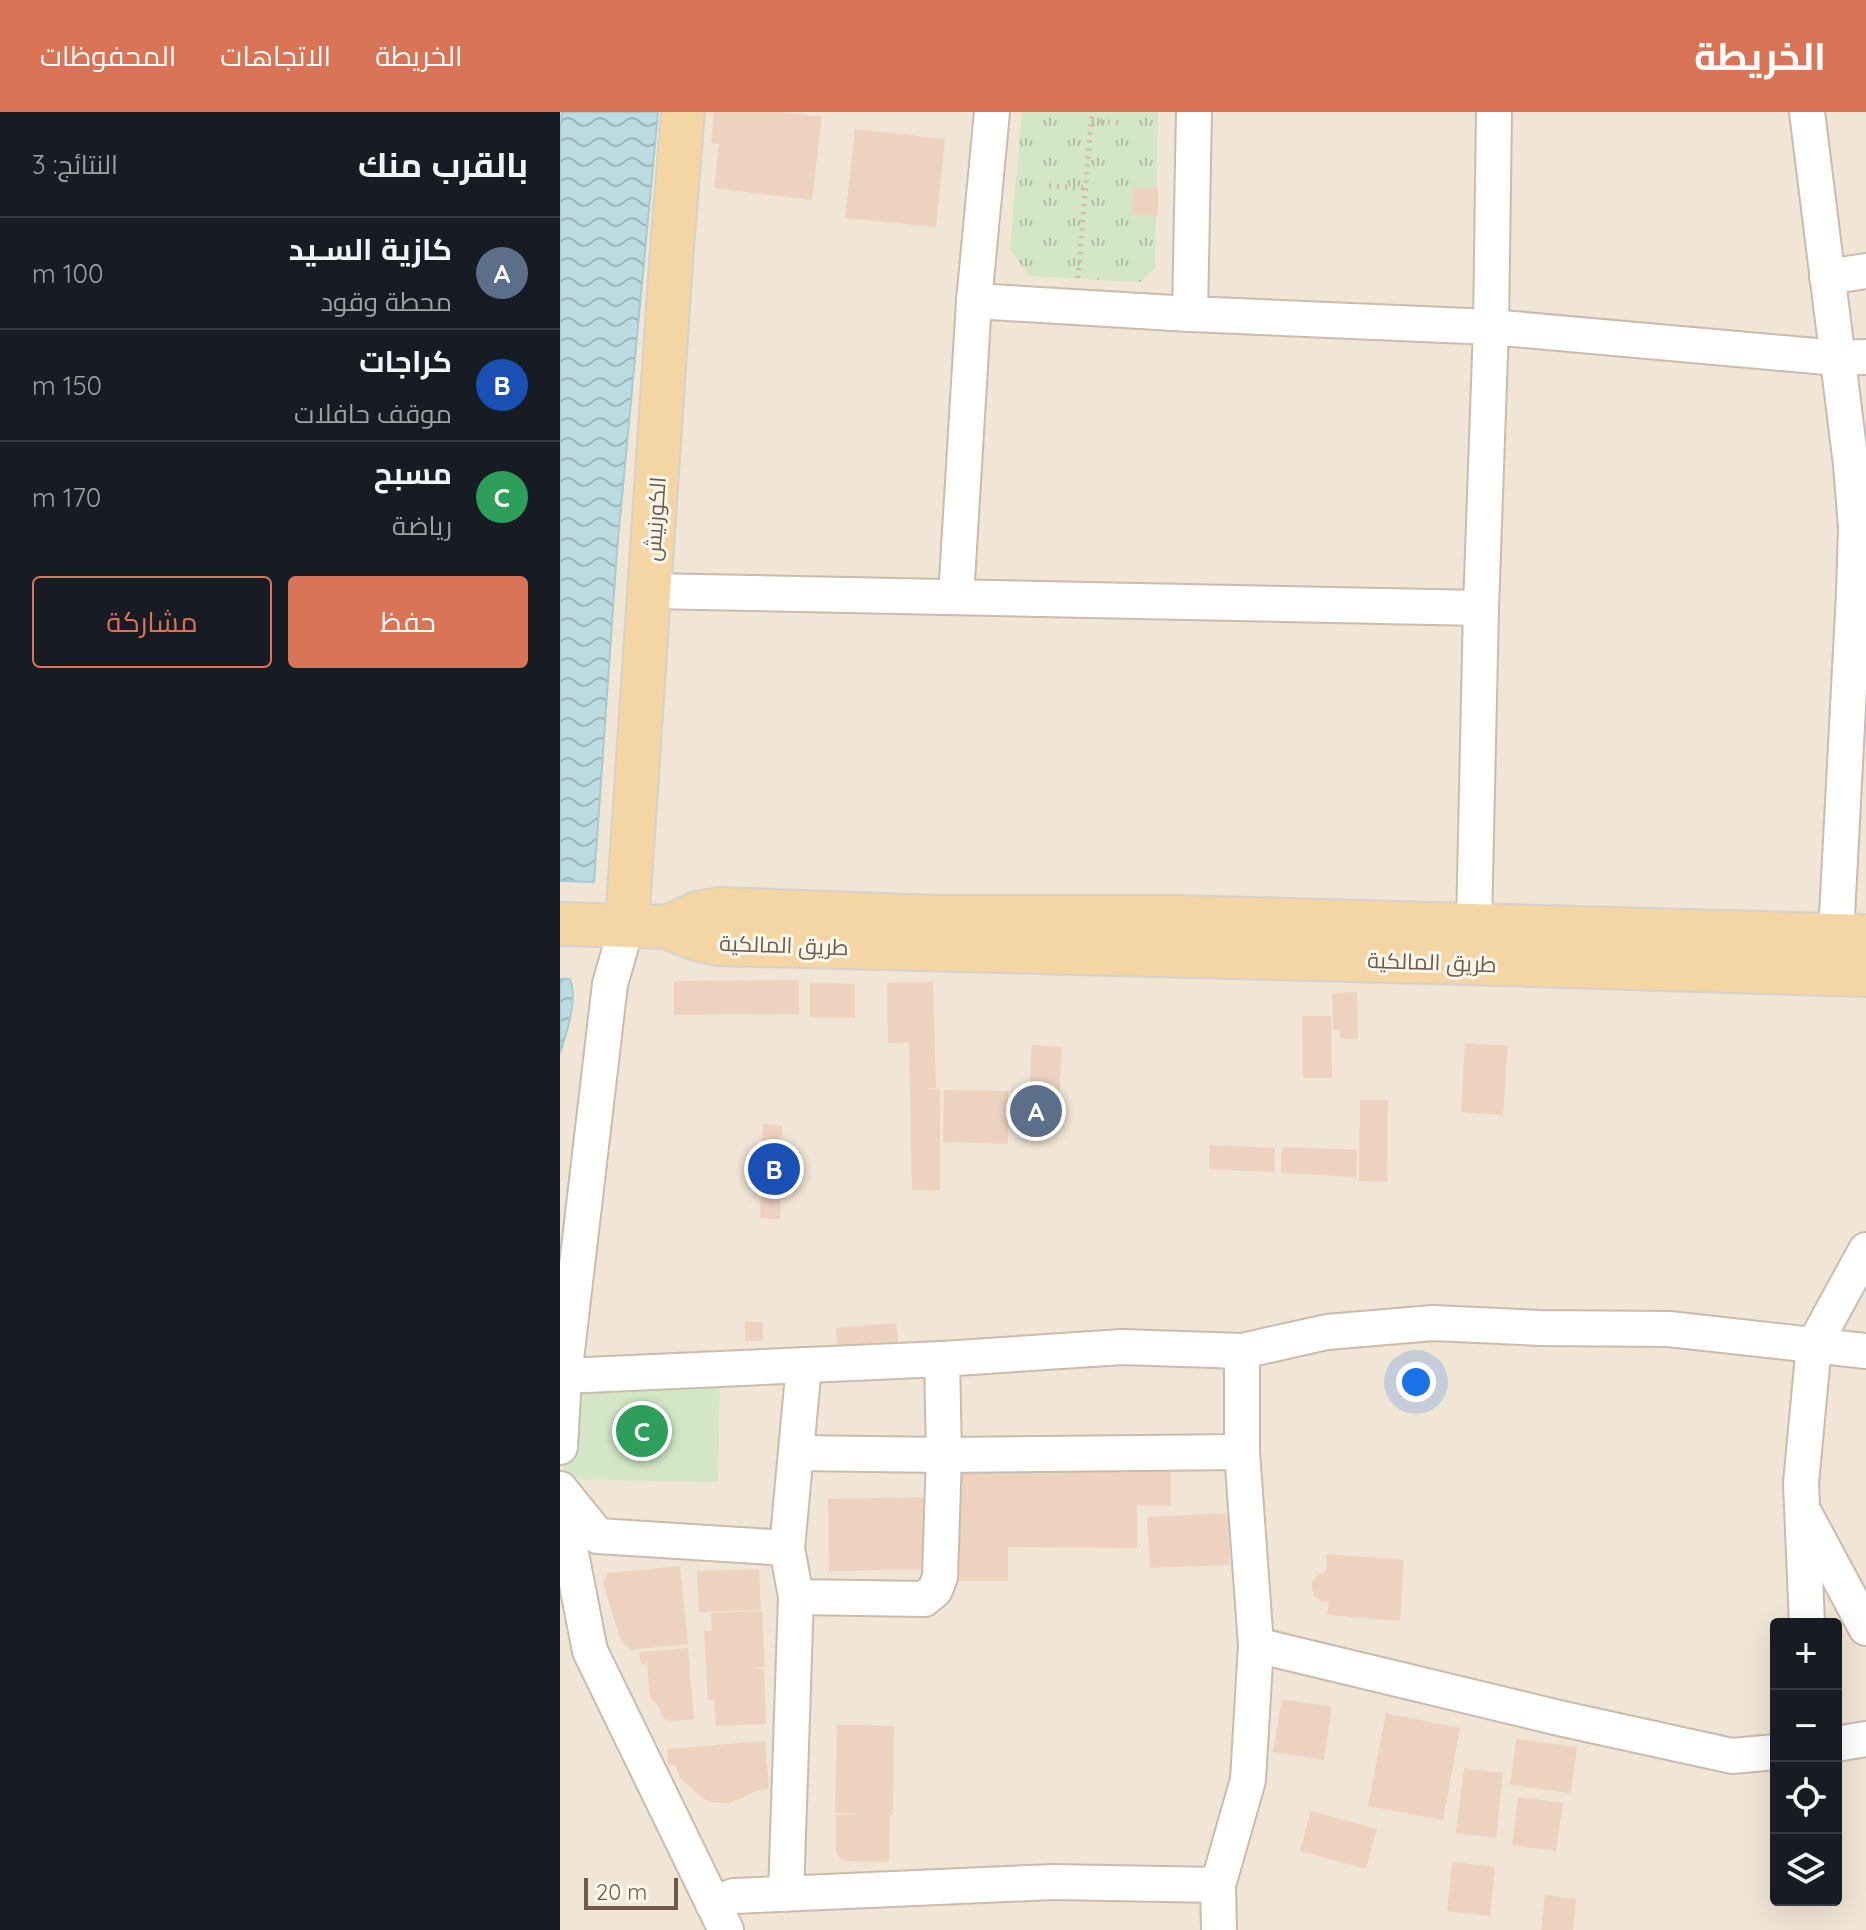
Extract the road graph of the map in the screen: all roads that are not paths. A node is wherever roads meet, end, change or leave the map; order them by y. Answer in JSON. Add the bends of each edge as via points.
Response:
{"nodes":[{"id":1,"x":683,"y":112,"type":"edge"},
{"id":2,"x":992,"y":112,"type":"edge"},
{"id":3,"x":1194,"y":112,"type":"edge"},
{"id":4,"x":1494,"y":112,"type":"edge"},
{"id":5,"x":1807,"y":112,"type":"edge"},
{"id":6,"x":1866,"y":271,"type":"edge"},
{"id":7,"x":1827,"y":277,"type":"junction"},
{"id":8,"x":974,"y":301,"type":"junction"},
{"id":9,"x":1190,"y":314,"type":"junction"},
{"id":10,"x":1491,"y":327,"type":"junction"},
{"id":11,"x":1852,"y":357,"type":"edge"},
{"id":12,"x":650,"y":591,"type":"junction"},
{"id":13,"x":956,"y":597,"type":"junction"},
{"id":14,"x":1481,"y":608,"type":"junction"},
{"id":15,"x":612,"y":925,"type":"edge"},
{"id":16,"x":1851,"y":935,"type":"edge"},
{"id":17,"x":1474,"y":944,"type":"junction"},
{"id":18,"x":1767,"y":953,"type":"junction"},
{"id":19,"x":1866,"y":975,"type":"edge"},
{"id":20,"x":1866,"y":1250,"type":"edge"},
{"id":21,"x":1814,"y":1345,"type":"junction"},
{"id":22,"x":1242,"y":1351,"type":"junction"},
{"id":23,"x":1866,"y":1351,"type":"edge"},
{"id":24,"x":942,"y":1359,"type":"junction"},
{"id":25,"x":804,"y":1365,"type":"junction"},
{"id":26,"x":564,"y":1376,"type":"junction"},
{"id":27,"x":560,"y":1447,"type":"edge"},
{"id":28,"x":1242,"y":1452,"type":"junction"},
{"id":29,"x":796,"y":1453,"type":"junction"},
{"id":30,"x":944,"y":1455,"type":"junction"},
{"id":31,"x":560,"y":1489,"type":"edge"},
{"id":32,"x":560,"y":1497,"type":"edge"},
{"id":33,"x":1802,"y":1508,"type":"junction"},
{"id":34,"x":787,"y":1548,"type":"junction"},
{"id":35,"x":796,"y":1597,"type":"junction"},
{"id":36,"x":1807,"y":1618,"type":"edge"},
{"id":37,"x":1866,"y":1628,"type":"edge"},
{"id":38,"x":1256,"y":1645,"type":"junction"},
{"id":39,"x":1866,"y":1739,"type":"edge"},
{"id":40,"x":1842,"y":1743,"type":"edge"},
{"id":41,"x":1770,"y":1753,"type":"edge"},
{"id":42,"x":1218,"y":1885,"type":"junction"},
{"id":43,"x":786,"y":1894,"type":"junction"},
{"id":44,"x":720,"y":1917,"type":"edge"},
{"id":45,"x":1219,"y":1930,"type":"edge"}],
"edges":[{"from":1,"to":12,"type":"main road","name":"الكورنيش"},
{"from":2,"to":8,"type":"street"},
{"from":3,"to":9,"type":"street"},
{"from":4,"to":10,"type":"street"},
{"from":5,"to":7,"type":"street"},
{"from":6,"to":7,"type":"street"},
{"from":7,"to":11,"type":"street"},
{"from":8,"to":9,"type":"street"},
{"from":8,"to":13,"type":"street"},
{"from":9,"to":10,"type":"street"},
{"from":10,"to":11,"type":"street"},
{"from":10,"to":14,"type":"street"},
{"from":11,"to":16,"type":"street","via":[[1856,527]]},
{"from":12,"to":13,"type":"street"},
{"from":12,"to":15,"type":"main road","name":"الكورنيش"},
{"from":13,"to":14,"type":"street"},
{"from":14,"to":17,"type":"street"},
{"from":15,"to":17,"type":"main road","name":"طريق المالكية","via":[[718,944],[938,933]]},
{"from":15,"to":26,"type":"street","via":[[610,984]]},
{"from":16,"to":18,"type":"main road","name":"طريق المالكية"},
{"from":17,"to":18,"type":"main road","name":"طريق المالكية"},
{"from":18,"to":19,"type":"main road","name":"طريق المالكية"},
{"from":20,"to":21,"type":"street"},
{"from":21,"to":22,"type":"street","via":[[1669,1329],[1433,1323],[1327,1332]]},
{"from":21,"to":23,"type":"street"},
{"from":21,"to":33,"type":"street"},
{"from":22,"to":24,"type":"street","via":[[1122,1347]]},
{"from":22,"to":28,"type":"street"},
{"from":24,"to":25,"type":"street"},
{"from":24,"to":30,"type":"street"},
{"from":25,"to":26,"type":"street"},
{"from":25,"to":29,"type":"street"},
{"from":26,"to":27,"type":"street"},
{"from":28,"to":30,"type":"street"},
{"from":28,"to":38,"type":"street"},
{"from":29,"to":30,"type":"street"},
{"from":29,"to":34,"type":"street"},
{"from":30,"to":35,"type":"street","via":[[940,1577],[935,1590],[924,1599]]},
{"from":31,"to":34,"type":"street","via":[[598,1536]]},
{"from":32,"to":44,"type":"street","via":[[590,1651]]},
{"from":33,"to":36,"type":"street"},
{"from":33,"to":37,"type":"street"},
{"from":34,"to":35,"type":"street"},
{"from":35,"to":43,"type":"street"},
{"from":38,"to":41,"type":"street","via":[[1732,1756]]},
{"from":38,"to":42,"type":"street","via":[[1248,1780]]},
{"from":39,"to":40,"type":"street"},
{"from":42,"to":43,"type":"street","via":[[1053,1882]]},
{"from":42,"to":45,"type":"street"},
{"from":43,"to":44,"type":"street","via":[[734,1896]]}]}
